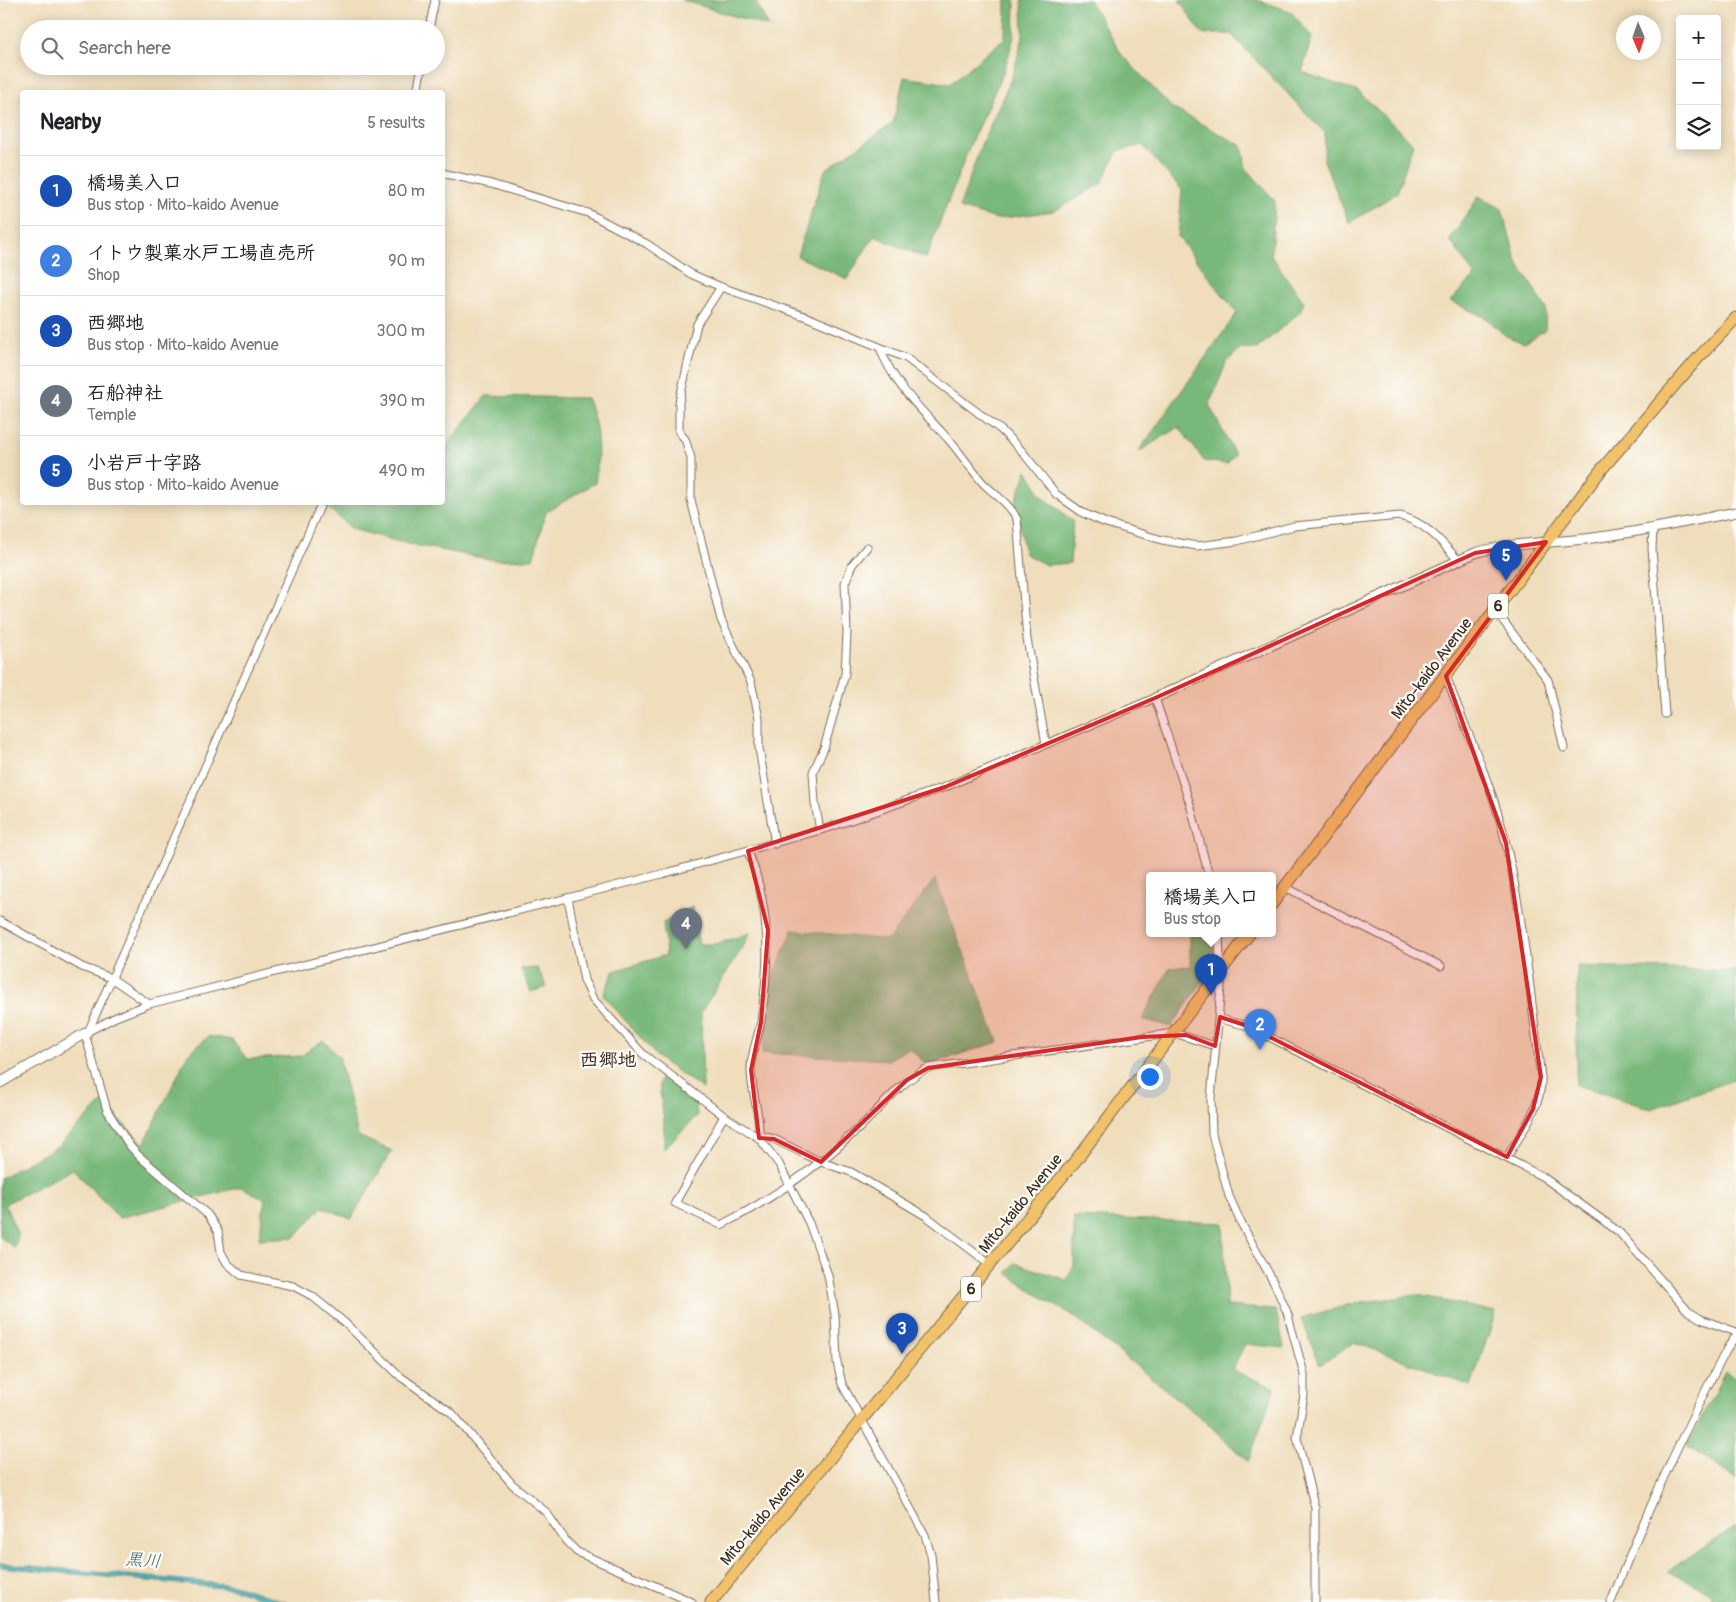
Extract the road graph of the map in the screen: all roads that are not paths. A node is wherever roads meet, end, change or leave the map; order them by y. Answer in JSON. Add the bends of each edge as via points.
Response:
{"nodes":[{"id":1,"x":435,"y":0,"type":"edge"},
{"id":2,"x":431,"y":20,"type":"edge"},
{"id":3,"x":420,"y":75,"type":"edge"},
{"id":4,"x":417,"y":90,"type":"edge"},
{"id":5,"x":445,"y":174,"type":"edge"},
{"id":6,"x":721,"y":287,"type":"junction"},
{"id":7,"x":1736,"y":318,"type":"edge"},
{"id":8,"x":880,"y":348,"type":"junction"},
{"id":9,"x":321,"y":505,"type":"edge"},
{"id":10,"x":1736,"y":512,"type":"edge"},
{"id":11,"x":1653,"y":529,"type":"junction"},
{"id":12,"x":1546,"y":542,"type":"junction"},
{"id":13,"x":867,"y":548,"type":"dead end"},
{"id":14,"x":1458,"y":560,"type":"junction"},
{"id":15,"x":1496,"y":610,"type":"junction"},
{"id":16,"x":1446,"y":676,"type":"junction"},
{"id":17,"x":1155,"y":698,"type":"junction"},
{"id":18,"x":1665,"y":714,"type":"dead end"},
{"id":19,"x":1046,"y":744,"type":"junction"},
{"id":20,"x":1564,"y":748,"type":"dead end"},
{"id":21,"x":820,"y":830,"type":"junction"},
{"id":22,"x":774,"y":844,"type":"junction"},
{"id":23,"x":748,"y":851,"type":"junction"},
{"id":24,"x":1208,"y":872,"type":"edge"},
{"id":25,"x":1285,"y":887,"type":"junction"},
{"id":26,"x":568,"y":898,"type":"junction"},
{"id":27,"x":1276,"y":899,"type":"edge"},
{"id":28,"x":0,"y":921,"type":"edge"},
{"id":29,"x":1219,"y":937,"type":"edge"},
{"id":30,"x":1247,"y":937,"type":"edge"},
{"id":31,"x":1441,"y":966,"type":"dead end"},
{"id":32,"x":1222,"y":970,"type":"junction"},
{"id":33,"x":111,"y":978,"type":"junction"},
{"id":34,"x":149,"y":1004,"type":"junction"},
{"id":35,"x":1220,"y":1019,"type":"junction"},
{"id":36,"x":86,"y":1033,"type":"junction"},
{"id":37,"x":1174,"y":1033,"type":"junction"},
{"id":38,"x":1216,"y":1046,"type":"junction"},
{"id":39,"x":0,"y":1084,"type":"edge"},
{"id":40,"x":724,"y":1116,"type":"junction"},
{"id":41,"x":759,"y":1138,"type":"junction"},
{"id":42,"x":1508,"y":1157,"type":"junction"},
{"id":43,"x":821,"y":1162,"type":"junction"},
{"id":44,"x":790,"y":1186,"type":"junction"},
{"id":45,"x":990,"y":1265,"type":"junction"},
{"id":46,"x":1736,"y":1334,"type":"edge"},
{"id":47,"x":862,"y":1422,"type":"junction"},
{"id":48,"x":692,"y":1602,"type":"edge"},
{"id":49,"x":711,"y":1602,"type":"edge"},
{"id":50,"x":936,"y":1602,"type":"edge"},
{"id":51,"x":1315,"y":1602,"type":"edge"},
{"id":52,"x":1611,"y":1602,"type":"edge"}],
"edges":[{"from":1,"to":2,"type":"street"},
{"from":3,"to":4,"type":"street"},
{"from":5,"to":6,"type":"street","via":[[588,213],[646,244],[691,274]]},
{"from":6,"to":8,"type":"street","via":[[807,317]]},
{"from":6,"to":22,"type":"street","via":[[697,324],[679,402],[679,432],[685,439],[691,458],[691,500],[720,620],[750,682],[759,718],[759,748]]},
{"from":7,"to":12,"type":"highway","name":"Mito-kaido Avenue","number":"6","via":[[1601,470]]},
{"from":8,"to":14,"type":"street","via":[[906,358],[990,421],[1069,504],[1113,526],[1183,545],[1218,545],[1294,526],[1400,516],[1424,526]]},
{"from":8,"to":19,"type":"street","via":[[914,404],[988,488],[1009,506],[1017,519],[1026,639]]},
{"from":9,"to":33,"type":"street"},
{"from":10,"to":11,"type":"street"},
{"from":11,"to":12,"type":"street"},
{"from":11,"to":18,"type":"street"},
{"from":12,"to":14,"type":"street","via":[[1489,548]]},
{"from":12,"to":15,"type":"highway","name":"Mito-kaido Avenue","number":"6"},
{"from":13,"to":21,"type":"street","via":[[852,565],[845,583],[845,674],[814,772]]},
{"from":14,"to":17,"type":"street"},
{"from":15,"to":16,"type":"highway","name":"Mito-kaido Avenue","number":"6"},
{"from":15,"to":20,"type":"street","via":[[1548,680]]},
{"from":16,"to":25,"type":"highway","name":"Mito-kaido Avenue","number":"6"},
{"from":16,"to":42,"type":"street","via":[[1506,843],[1540,1068],[1542,1086],[1539,1096]]},
{"from":17,"to":19,"type":"street"},
{"from":17,"to":24,"type":"street","via":[[1190,804]]},
{"from":19,"to":21,"type":"street","via":[[882,811]]},
{"from":21,"to":22,"type":"street"},
{"from":22,"to":23,"type":"street"},
{"from":23,"to":26,"type":"street"},
{"from":23,"to":41,"type":"street","via":[[768,930],[761,1022],[753,1048],[751,1070]]},
{"from":25,"to":27,"type":"highway","name":"Mito-kaido Avenue","number":"6"},
{"from":25,"to":31,"type":"street"},
{"from":26,"to":34,"type":"street"},
{"from":26,"to":40,"type":"street","via":[[588,991],[643,1054]]},
{"from":28,"to":33,"type":"street","via":[[82,967]]},
{"from":29,"to":32,"type":"street"},
{"from":30,"to":32,"type":"highway","name":"Mito-kaido Avenue","number":"6"},
{"from":32,"to":35,"type":"street"},
{"from":32,"to":37,"type":"highway","name":"Mito-kaido Avenue","number":"6"},
{"from":33,"to":34,"type":"street"},
{"from":33,"to":36,"type":"street"},
{"from":34,"to":36,"type":"street"},
{"from":35,"to":38,"type":"street"},
{"from":35,"to":42,"type":"street","via":[[1248,1026]]},
{"from":36,"to":39,"type":"street"},
{"from":36,"to":48,"type":"street","via":[[106,1110],[139,1156],[208,1215],[218,1231],[220,1252],[227,1264],[241,1274],[293,1286],[312,1296],[345,1323],[401,1377],[452,1413],[512,1484],[546,1512],[577,1552]]},
{"from":37,"to":38,"type":"street"},
{"from":37,"to":43,"type":"street","via":[[928,1068],[907,1080]]},
{"from":37,"to":45,"type":"highway","name":"Mito-kaido Avenue","number":"6"},
{"from":38,"to":51,"type":"street","via":[[1211,1099],[1214,1143],[1229,1196],[1287,1312],[1304,1374],[1297,1438],[1315,1508]]},
{"from":40,"to":41,"type":"street"},
{"from":40,"to":44,"type":"street","via":[[675,1203],[721,1224]]},
{"from":41,"to":43,"type":"street","via":[[774,1139]]},
{"from":41,"to":44,"type":"street"},
{"from":42,"to":46,"type":"street","via":[[1609,1223],[1688,1311]]},
{"from":43,"to":44,"type":"street"},
{"from":43,"to":45,"type":"street","via":[[851,1172],[926,1216]]},
{"from":44,"to":47,"type":"street","via":[[819,1247],[832,1292],[840,1379]]},
{"from":45,"to":47,"type":"highway","name":"Mito-kaido Avenue","number":"6"},
{"from":46,"to":52,"type":"street","via":[[1683,1431],[1638,1530]]},
{"from":47,"to":49,"type":"highway","name":"Mito-kaido Avenue","number":"6"},
{"from":47,"to":50,"type":"street","via":[[924,1536],[931,1555]]}]}
